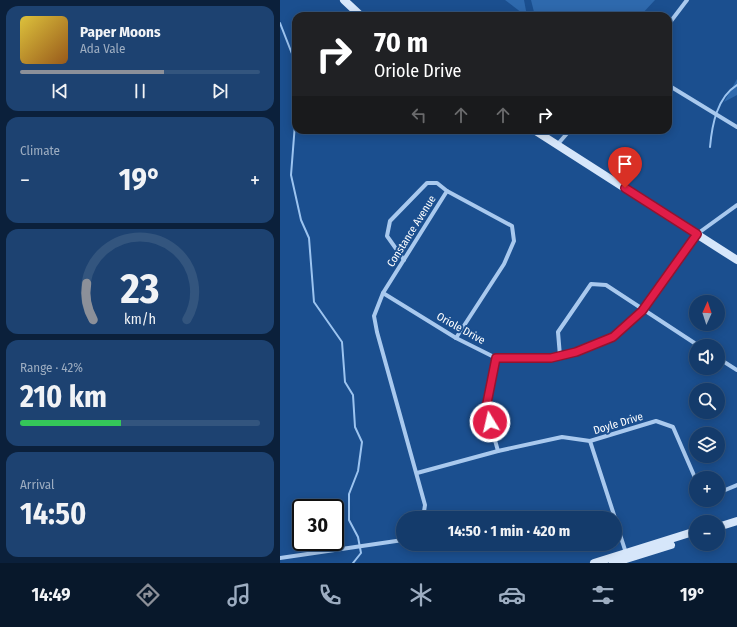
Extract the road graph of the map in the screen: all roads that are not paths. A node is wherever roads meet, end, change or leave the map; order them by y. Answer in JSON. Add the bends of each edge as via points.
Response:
{"nodes":[{"id":1,"x":344,"y":0,"type":"edge"},
{"id":2,"x":687,"y":0,"type":"edge"},
{"id":3,"x":357,"y":12,"type":"edge"},
{"id":4,"x":672,"y":20,"type":"edge"},
{"id":5,"x":672,"y":87,"type":"edge"},
{"id":6,"x":737,"y":128,"type":"edge"},
{"id":7,"x":540,"y":134,"type":"edge"},
{"id":8,"x":567,"y":134,"type":"edge"},
{"id":9,"x":557,"y":145,"type":"junction"},
{"id":10,"x":447,"y":191,"type":"junction"},
{"id":11,"x":737,"y":205,"type":"edge"},
{"id":12,"x":697,"y":234,"type":"junction"},
{"id":13,"x":404,"y":260,"type":"junction"},
{"id":14,"x":737,"y":260,"type":"edge"},
{"id":15,"x":383,"y":293,"type":"junction"},
{"id":16,"x":642,"y":311,"type":"junction"},
{"id":17,"x":456,"y":338,"type":"junction"},
{"id":18,"x":689,"y":340,"type":"edge"},
{"id":19,"x":560,"y":356,"type":"junction"},
{"id":20,"x":496,"y":358,"type":"junction"},
{"id":21,"x":725,"y":362,"type":"edge"},
{"id":22,"x":737,"y":370,"type":"edge"},
{"id":23,"x":590,"y":441,"type":"junction"},
{"id":24,"x":498,"y":450,"type":"junction"},
{"id":25,"x":692,"y":471,"type":"edge"},
{"id":26,"x":418,"y":473,"type":"junction"},
{"id":27,"x":737,"y":485,"type":"edge"},
{"id":28,"x":725,"y":490,"type":"edge"},
{"id":29,"x":424,"y":511,"type":"edge"},
{"id":30,"x":613,"y":511,"type":"edge"},
{"id":31,"x":737,"y":521,"type":"edge"},
{"id":32,"x":725,"y":525,"type":"edge"},
{"id":33,"x":689,"y":533,"type":"edge"},
{"id":34,"x":689,"y":539,"type":"edge"},
{"id":35,"x":622,"y":540,"type":"edge"},
{"id":36,"x":396,"y":541,"type":"edge"},
{"id":37,"x":626,"y":553,"type":"junction"},
{"id":38,"x":280,"y":558,"type":"edge"},
{"id":39,"x":594,"y":563,"type":"edge"},
{"id":40,"x":613,"y":563,"type":"edge"}],
"edges":[{"from":1,"to":3,"type":"main road"},
{"from":2,"to":4,"type":"street"},
{"from":5,"to":6,"type":"street"},
{"from":7,"to":9,"type":"main road"},
{"from":8,"to":9,"type":"street"},
{"from":9,"to":12,"type":"main road"},
{"from":10,"to":13,"type":"street","name":"Constance Avenue"},
{"from":10,"to":13,"type":"street","via":[[437,183],[428,183],[390,221],[387,236]]},
{"from":10,"to":17,"type":"street","name":"Constance Avenue","via":[[512,226],[514,241],[504,264]]},
{"from":11,"to":12,"type":"street","name":"Oriole Drive"},
{"from":12,"to":14,"type":"main road"},
{"from":12,"to":16,"type":"street","name":"Oriole Drive"},
{"from":13,"to":15,"type":"street","name":"Constance Avenue"},
{"from":15,"to":17,"type":"street","name":"Oriole Drive"},
{"from":15,"to":26,"type":"street","name":"Constance Avenue","via":[[374,316],[377,332]]},
{"from":16,"to":18,"type":"street"},
{"from":16,"to":19,"type":"street","name":"Oriole Drive","via":[[613,337]]},
{"from":16,"to":19,"type":"street","via":[[606,285],[591,284],[558,332]]},
{"from":17,"to":20,"type":"street","name":"Oriole Drive"},
{"from":19,"to":20,"type":"street","name":"Oriole Drive"},
{"from":20,"to":24,"type":"street","via":[[486,408]]},
{"from":21,"to":22,"type":"street"},
{"from":23,"to":24,"type":"street","name":"Doyle Drive","via":[[562,437]]},
{"from":23,"to":25,"type":"street","name":"Doyle Drive","via":[[656,421],[673,428]]},
{"from":23,"to":30,"type":"street"},
{"from":24,"to":26,"type":"street","name":"Doyle Drive"},
{"from":26,"to":29,"type":"street","name":"Constance Avenue","via":[[425,504]]},
{"from":27,"to":28,"type":"street"},
{"from":31,"to":32,"type":"main road"},
{"from":33,"to":37,"type":"main road"},
{"from":34,"to":40,"type":"main road"},
{"from":35,"to":37,"type":"street"},
{"from":36,"to":38,"type":"street"},
{"from":37,"to":39,"type":"main road"}]}
